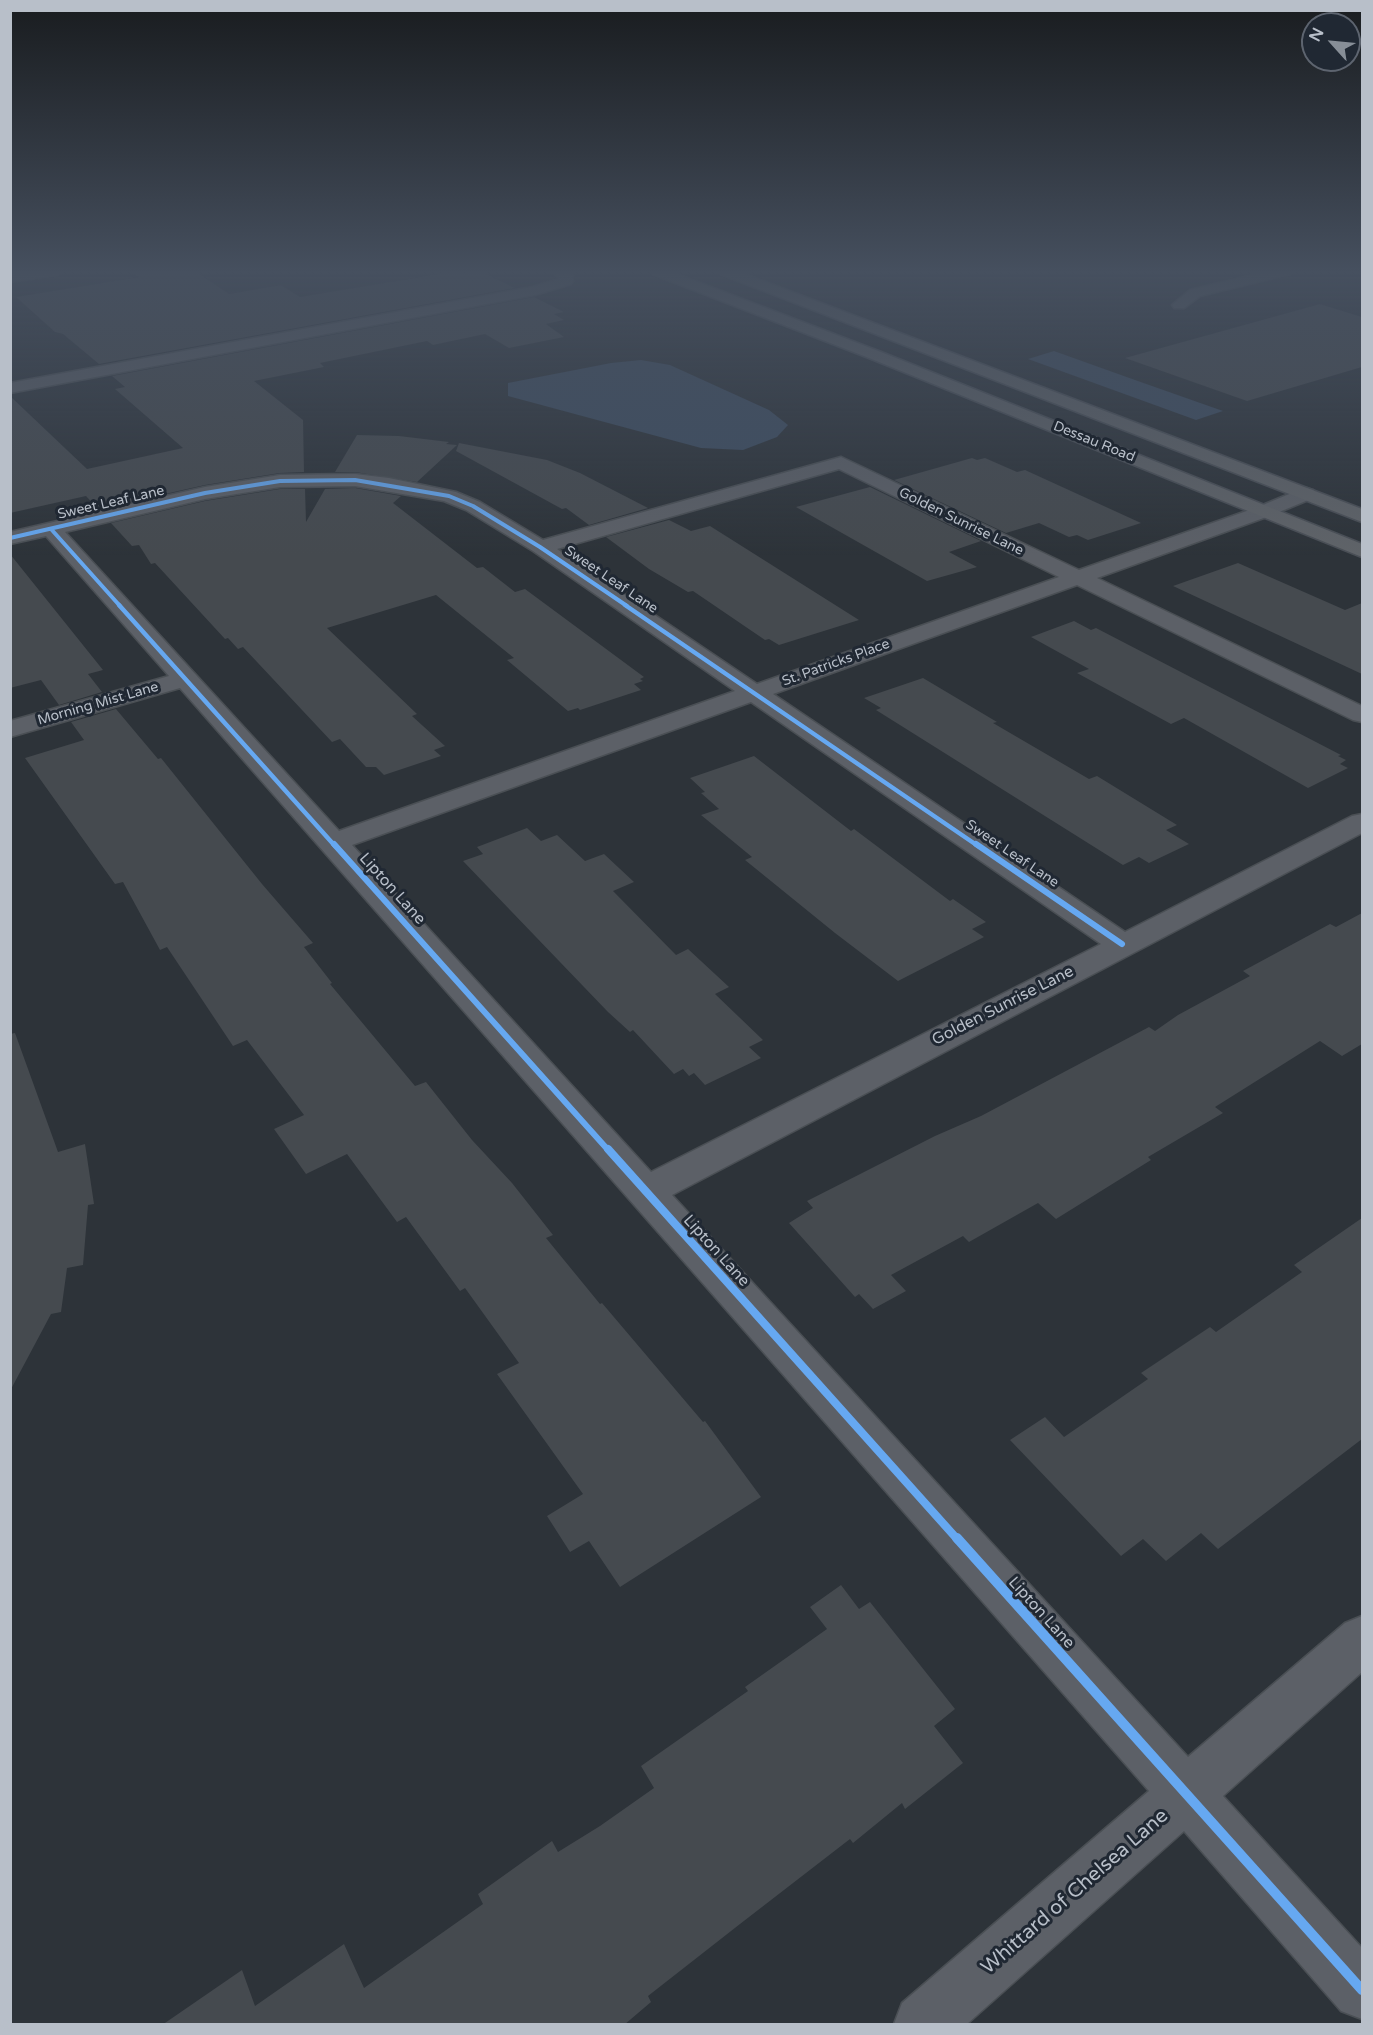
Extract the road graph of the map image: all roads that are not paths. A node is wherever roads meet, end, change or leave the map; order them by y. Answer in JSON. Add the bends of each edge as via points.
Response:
{"nodes":[{"id":1,"x":129,"y":366,"type":"edge"},
{"id":2,"x":902,"y":366,"type":"edge"},
{"id":3,"x":972,"y":366,"type":"edge"},
{"id":4,"x":10,"y":388,"type":"edge"},
{"id":5,"x":1306,"y":494,"type":"junction"},
{"id":6,"x":1265,"y":511,"type":"junction"},
{"id":7,"x":1362,"y":516,"type":"edge"},
{"id":8,"x":51,"y":529,"type":"junction"},
{"id":9,"x":10,"y":538,"type":"edge"},
{"id":10,"x":540,"y":547,"type":"junction"},
{"id":11,"x":1362,"y":551,"type":"edge"},
{"id":12,"x":1077,"y":578,"type":"junction"},
{"id":13,"x":185,"y":679,"type":"junction"},
{"id":14,"x":756,"y":692,"type":"junction"},
{"id":15,"x":1362,"y":715,"type":"edge"},
{"id":16,"x":10,"y":729,"type":"edge"},
{"id":17,"x":1362,"y":822,"type":"edge"},
{"id":18,"x":332,"y":843,"type":"junction"},
{"id":19,"x":1122,"y":944,"type":"junction"},
{"id":20,"x":645,"y":1192,"type":"junction"},
{"id":21,"x":1362,"y":1640,"type":"edge"},
{"id":22,"x":1186,"y":1795,"type":"junction"},
{"id":23,"x":1362,"y":1990,"type":"edge"},
{"id":24,"x":923,"y":2025,"type":"edge"}],
"edges":[{"from":1,"to":4,"type":"street"},
{"from":2,"to":6,"type":"main road","name":"Dessau Road"},
{"from":3,"to":5,"type":"main road","name":"Dessau Road"},
{"from":5,"to":6,"type":"street","name":"St. Patricks Place"},
{"from":5,"to":7,"type":"main road","name":"Dessau Road"},
{"from":6,"to":11,"type":"main road","name":"Dessau Road"},
{"from":6,"to":12,"type":"street","name":"St. Patricks Place"},
{"from":8,"to":9,"type":"street","name":"Sweet Leaf Lane"},
{"from":8,"to":10,"type":"street","name":"Sweet Leaf Lane","via":[[205,493],[280,481],[355,480],[448,496],[473,506]]},
{"from":8,"to":13,"type":"street","name":"Lipton Lane"},
{"from":10,"to":12,"type":"street","name":"Golden Sunrise Lane","via":[[841,463]]},
{"from":10,"to":14,"type":"street","name":"Sweet Leaf Lane"},
{"from":12,"to":14,"type":"street","name":"St. Patricks Place"},
{"from":12,"to":15,"type":"street","name":"Golden Sunrise Lane"},
{"from":13,"to":16,"type":"street","name":"Morning Mist Lane"},
{"from":13,"to":18,"type":"street","name":"Lipton Lane"},
{"from":14,"to":18,"type":"street","name":"St. Patricks Place"},
{"from":14,"to":19,"type":"street","name":"Sweet Leaf Lane"},
{"from":17,"to":19,"type":"street","name":"Golden Sunrise Lane"},
{"from":18,"to":20,"type":"street","name":"Lipton Lane"},
{"from":19,"to":20,"type":"street","name":"Golden Sunrise Lane"},
{"from":20,"to":22,"type":"street","name":"Lipton Lane"},
{"from":21,"to":22,"type":"street","name":"Whittard of Chelsea Lane"},
{"from":22,"to":23,"type":"street","name":"Lipton Lane"},
{"from":22,"to":24,"type":"street","name":"Whittard of Chelsea Lane"}]}
